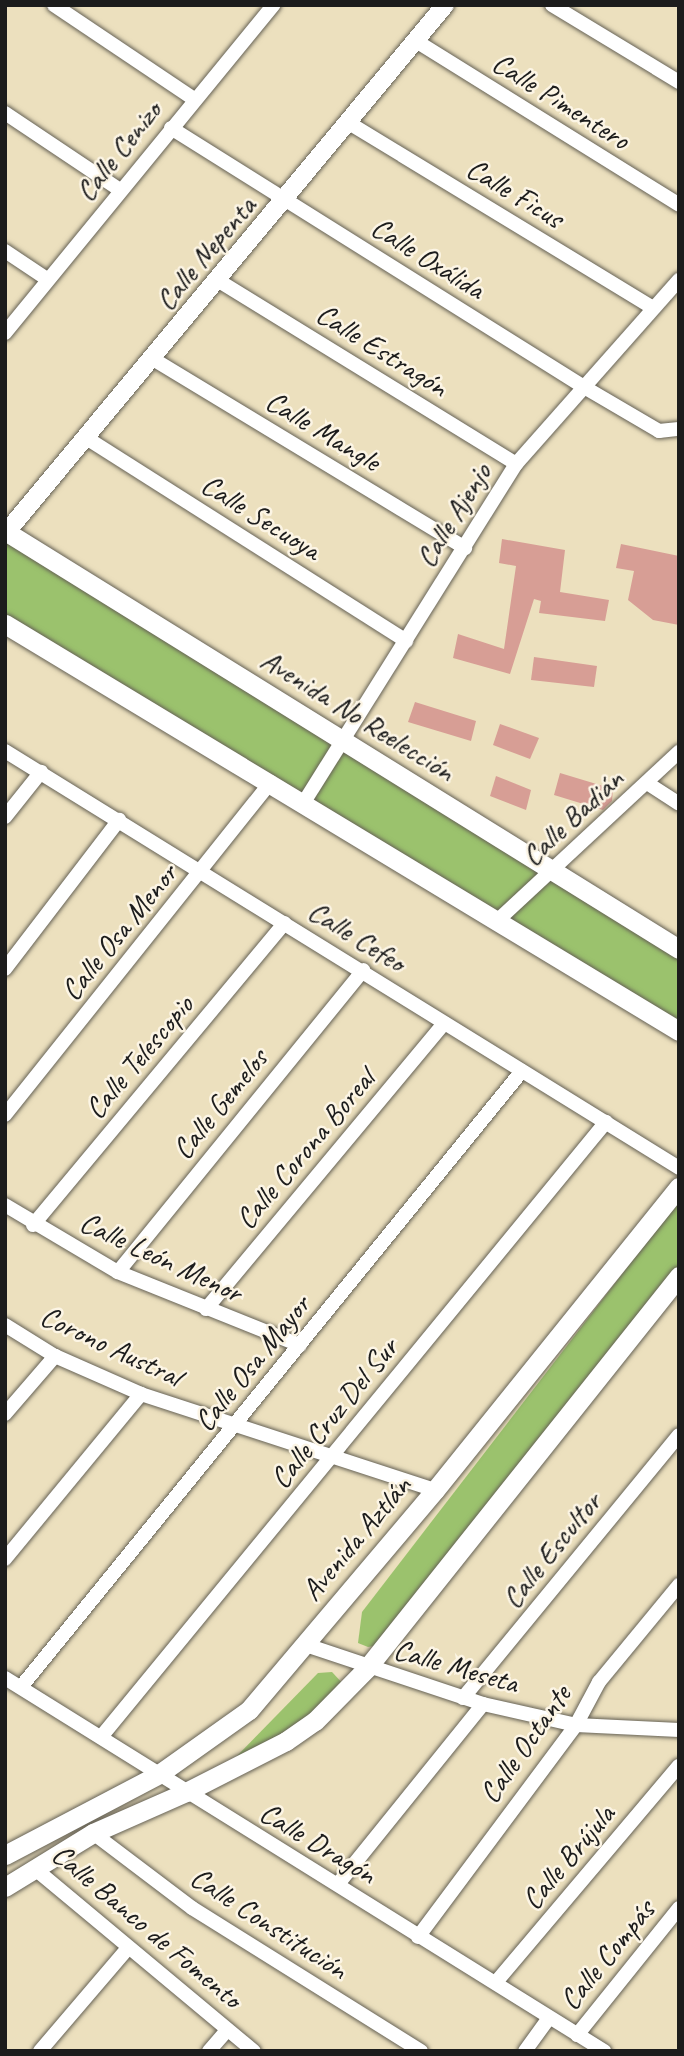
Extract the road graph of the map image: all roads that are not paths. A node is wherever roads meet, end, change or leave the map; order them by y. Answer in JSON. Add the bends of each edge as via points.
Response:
{"nodes":[{"id":1,"x":54,"y":5,"type":"edge"},
{"id":2,"x":445,"y":5,"type":"edge"},
{"id":3,"x":552,"y":5,"type":"edge"},
{"id":4,"x":267,"y":7,"type":"edge"},
{"id":5,"x":416,"y":41,"type":"junction"},
{"id":6,"x":679,"y":82,"type":"edge"},
{"id":7,"x":194,"y":99,"type":"junction"},
{"id":8,"x":5,"y":113,"type":"edge"},
{"id":9,"x":349,"y":123,"type":"junction"},
{"id":10,"x":171,"y":128,"type":"junction"},
{"id":11,"x":120,"y":190,"type":"junction"},
{"id":12,"x":285,"y":201,"type":"junction"},
{"id":13,"x":679,"y":205,"type":"edge"},
{"id":14,"x":5,"y":251,"type":"edge"},
{"id":15,"x":47,"y":279,"type":"junction"},
{"id":16,"x":679,"y":280,"type":"edge"},
{"id":17,"x":219,"y":281,"type":"junction"},
{"id":18,"x":653,"y":308,"type":"junction"},
{"id":19,"x":5,"y":333,"type":"edge"},
{"id":20,"x":153,"y":359,"type":"junction"},
{"id":21,"x":584,"y":387,"type":"junction"},
{"id":22,"x":679,"y":429,"type":"edge"},
{"id":23,"x":88,"y":439,"type":"junction"},
{"id":24,"x":516,"y":464,"type":"junction"},
{"id":25,"x":6,"y":532,"type":"edge"},
{"id":26,"x":465,"y":548,"type":"junction"},
{"id":27,"x":5,"y":624,"type":"edge"},
{"id":28,"x":406,"y":640,"type":"junction"},
{"id":29,"x":345,"y":741,"type":"junction"},
{"id":30,"x":5,"y":751,"type":"edge"},
{"id":31,"x":679,"y":752,"type":"edge"},
{"id":32,"x":41,"y":772,"type":"junction"},
{"id":33,"x":271,"y":782,"type":"junction"},
{"id":34,"x":647,"y":783,"type":"junction"},
{"id":35,"x":304,"y":802,"type":"junction"},
{"id":36,"x":679,"y":804,"type":"edge"},
{"id":37,"x":5,"y":817,"type":"edge"},
{"id":38,"x":119,"y":820,"type":"junction"},
{"id":39,"x":202,"y":871,"type":"junction"},
{"id":40,"x":555,"y":871,"type":"junction"},
{"id":41,"x":499,"y":919,"type":"junction"},
{"id":42,"x":285,"y":923,"type":"junction"},
{"id":43,"x":679,"y":949,"type":"edge"},
{"id":44,"x":5,"y":969,"type":"edge"},
{"id":45,"x":363,"y":970,"type":"junction"},
{"id":46,"x":444,"y":1023,"type":"junction"},
{"id":47,"x":679,"y":1031,"type":"edge"},
{"id":48,"x":522,"y":1071,"type":"junction"},
{"id":49,"x":5,"y":1115,"type":"edge"},
{"id":50,"x":606,"y":1122,"type":"junction"},
{"id":51,"x":679,"y":1168,"type":"edge"},
{"id":52,"x":679,"y":1186,"type":"edge"},
{"id":53,"x":5,"y":1205,"type":"edge"},
{"id":54,"x":33,"y":1225,"type":"junction"},
{"id":55,"x":118,"y":1272,"type":"junction"},
{"id":56,"x":679,"y":1276,"type":"edge"},
{"id":57,"x":206,"y":1309,"type":"junction"},
{"id":58,"x":5,"y":1325,"type":"edge"},
{"id":59,"x":300,"y":1345,"type":"junction"},
{"id":60,"x":55,"y":1356,"type":"junction"},
{"id":61,"x":141,"y":1394,"type":"junction"},
{"id":62,"x":5,"y":1414,"type":"edge"},
{"id":63,"x":234,"y":1425,"type":"junction"},
{"id":64,"x":679,"y":1435,"type":"edge"},
{"id":65,"x":332,"y":1459,"type":"junction"},
{"id":66,"x":435,"y":1490,"type":"junction"},
{"id":67,"x":5,"y":1559,"type":"edge"},
{"id":68,"x":679,"y":1585,"type":"edge"},
{"id":69,"x":306,"y":1645,"type":"junction"},
{"id":70,"x":367,"y":1668,"type":"junction"},
{"id":71,"x":5,"y":1678,"type":"edge"},
{"id":72,"x":21,"y":1687,"type":"junction"},
{"id":73,"x":463,"y":1698,"type":"junction"},
{"id":74,"x":484,"y":1704,"type":"junction"},
{"id":75,"x":576,"y":1725,"type":"junction"},
{"id":76,"x":678,"y":1729,"type":"edge"},
{"id":77,"x":101,"y":1737,"type":"junction"},
{"id":78,"x":679,"y":1766,"type":"edge"},
{"id":79,"x":159,"y":1774,"type":"junction"},
{"id":80,"x":186,"y":1791,"type":"junction"},
{"id":81,"x":93,"y":1833,"type":"junction"},
{"id":82,"x":7,"y":1850,"type":"edge"},
{"id":83,"x":34,"y":1868,"type":"junction"},
{"id":84,"x":338,"y":1884,"type":"junction"},
{"id":85,"x":5,"y":1887,"type":"edge"},
{"id":86,"x":679,"y":1908,"type":"edge"},
{"id":87,"x":418,"y":1937,"type":"junction"},
{"id":88,"x":128,"y":1948,"type":"junction"},
{"id":89,"x":497,"y":1982,"type":"junction"},
{"id":90,"x":548,"y":2019,"type":"junction"},
{"id":91,"x":227,"y":2029,"type":"junction"},
{"id":92,"x":577,"y":2035,"type":"junction"},
{"id":93,"x":40,"y":2051,"type":"edge"},
{"id":94,"x":209,"y":2051,"type":"edge"},
{"id":95,"x":254,"y":2051,"type":"edge"},
{"id":96,"x":421,"y":2051,"type":"edge"},
{"id":97,"x":525,"y":2051,"type":"edge"},
{"id":98,"x":604,"y":2051,"type":"edge"}],
"edges":[{"from":1,"to":7,"type":"street"},
{"from":2,"to":5,"type":"street","name":"Calle Nepenta"},
{"from":3,"to":6,"type":"street"},
{"from":4,"to":7,"type":"street","name":"Calle Cenizo"},
{"from":5,"to":9,"type":"street","name":"Calle Nepenta"},
{"from":5,"to":13,"type":"street","name":"Calle Pimentero"},
{"from":7,"to":10,"type":"street","name":"Calle Cenizo"},
{"from":8,"to":11,"type":"street"},
{"from":9,"to":12,"type":"street","name":"Calle Nepenta"},
{"from":9,"to":18,"type":"street","name":"Calle Ficus"},
{"from":10,"to":11,"type":"street","name":"Calle Cenizo"},
{"from":10,"to":12,"type":"street","name":"Calle Oxálida"},
{"from":11,"to":15,"type":"street","name":"Calle Cenizo"},
{"from":12,"to":17,"type":"street","name":"Calle Nepenta"},
{"from":12,"to":21,"type":"street","name":"Calle Oxálida"},
{"from":14,"to":15,"type":"street"},
{"from":15,"to":19,"type":"street","name":"Calle Cenizo"},
{"from":16,"to":18,"type":"street","name":"Calle Ajenjo"},
{"from":17,"to":20,"type":"street","name":"Calle Nepenta"},
{"from":17,"to":24,"type":"street","name":"Calle Estragón"},
{"from":18,"to":21,"type":"street","name":"Calle Ajenjo"},
{"from":20,"to":23,"type":"street","name":"Calle Nepenta"},
{"from":20,"to":26,"type":"street","name":"Calle Mangle"},
{"from":21,"to":22,"type":"street","name":"Calle Oxálida","via":[[659,431]]},
{"from":21,"to":24,"type":"street","name":"Calle Ajenjo"},
{"from":23,"to":25,"type":"street","name":"Calle Nepenta"},
{"from":23,"to":28,"type":"street","name":"Calle Secuoya"},
{"from":24,"to":26,"type":"street","name":"Calle Ajenjo"},
{"from":25,"to":29,"type":"main road","name":"Avenida No Reelección"},
{"from":26,"to":28,"type":"street","name":"Calle Ajenjo"},
{"from":27,"to":33,"type":"main road"},
{"from":28,"to":29,"type":"street","name":"Calle Ajenjo"},
{"from":29,"to":35,"type":"street","name":"Calle Ajenjo"},
{"from":29,"to":40,"type":"main road","name":"Avenida No Reelección"},
{"from":30,"to":32,"type":"street","name":"Calle Cefeo"},
{"from":31,"to":34,"type":"street","name":"Calle Badián"},
{"from":32,"to":37,"type":"street"},
{"from":32,"to":38,"type":"street","name":"Calle Cefeo"},
{"from":33,"to":35,"type":"main road"},
{"from":33,"to":39,"type":"street","name":"Calle Osa Menor"},
{"from":34,"to":36,"type":"street"},
{"from":34,"to":40,"type":"street","name":"Calle Badián"},
{"from":35,"to":41,"type":"main road"},
{"from":38,"to":39,"type":"street","name":"Calle Cefeo"},
{"from":38,"to":44,"type":"street"},
{"from":39,"to":42,"type":"street","name":"Calle Cefeo"},
{"from":39,"to":49,"type":"street","name":"Calle Osa Menor"},
{"from":40,"to":41,"type":"street","name":"Calle Badián"},
{"from":40,"to":43,"type":"main road","name":"Avenida No Reelección"},
{"from":41,"to":47,"type":"main road"},
{"from":42,"to":45,"type":"street","name":"Calle Cefeo"},
{"from":42,"to":54,"type":"street","name":"Calle Telescopio"},
{"from":45,"to":46,"type":"street","name":"Calle Cefeo"},
{"from":45,"to":55,"type":"street","name":"Calle Gemelos"},
{"from":46,"to":48,"type":"street","name":"Calle Cefeo"},
{"from":46,"to":57,"type":"street","name":"Calle Corona Boreal"},
{"from":48,"to":50,"type":"street","name":"Calle Cefeo"},
{"from":48,"to":59,"type":"street","name":"Calle Osa Mayor"},
{"from":50,"to":51,"type":"street","name":"Calle Cefeo"},
{"from":50,"to":65,"type":"street","name":"Calle Cruz Del Sur"},
{"from":52,"to":66,"type":"main road","name":"Avenida Aztlán"},
{"from":53,"to":54,"type":"street","name":"Calle León Menor"},
{"from":54,"to":55,"type":"street","name":"Calle León Menor"},
{"from":55,"to":57,"type":"street","name":"Calle León Menor"},
{"from":56,"to":70,"type":"main road"},
{"from":57,"to":59,"type":"street","name":"Calle León Menor"},
{"from":58,"to":60,"type":"street","name":"Corono Austral"},
{"from":59,"to":63,"type":"street","name":"Calle Osa Mayor"},
{"from":60,"to":61,"type":"street","name":"Corono Austral"},
{"from":60,"to":62,"type":"street"},
{"from":61,"to":63,"type":"street","name":"Corono Austral"},
{"from":61,"to":67,"type":"street"},
{"from":63,"to":65,"type":"street","name":"Corono Austral"},
{"from":63,"to":72,"type":"street","name":"Calle Osa Mayor"},
{"from":64,"to":73,"type":"street","name":"Calle Escultor"},
{"from":65,"to":66,"type":"street","name":"Corono Austral"},
{"from":65,"to":77,"type":"street","name":"Calle Cruz Del Sur"},
{"from":66,"to":69,"type":"main road","name":"Avenida Aztlán"},
{"from":68,"to":75,"type":"street","name":"Calle Octante","via":[[599,1682]]},
{"from":69,"to":70,"type":"street","name":"Calle Meseta"},
{"from":69,"to":79,"type":"main road","name":"Avenida Aztlán","via":[[249,1710]]},
{"from":70,"to":73,"type":"street","name":"Calle Meseta"},
{"from":70,"to":80,"type":"main road","via":[[296,1734]]},
{"from":71,"to":72,"type":"street","name":"Calle Dragón"},
{"from":72,"to":77,"type":"street","name":"Calle Dragón"},
{"from":73,"to":74,"type":"street","name":"Calle Meseta"},
{"from":74,"to":75,"type":"street","name":"Calle Meseta"},
{"from":74,"to":84,"type":"street"},
{"from":75,"to":76,"type":"street","name":"Calle Meseta"},
{"from":75,"to":87,"type":"street","name":"Calle Octante"},
{"from":77,"to":79,"type":"street","name":"Calle Dragón"},
{"from":78,"to":89,"type":"street","name":"Calle Brújula"},
{"from":79,"to":80,"type":"street","name":"Calle Dragón"},
{"from":79,"to":82,"type":"main road","name":"Avenida Aztlán"},
{"from":80,"to":81,"type":"main road"},
{"from":80,"to":84,"type":"street","name":"Calle Dragón"},
{"from":81,"to":83,"type":"main road"},
{"from":81,"to":96,"type":"street","name":"Calle Constitución","via":[[192,1908]]},
{"from":82,"to":83,"type":"street","name":"Calle Banco de Fomento"},
{"from":83,"to":85,"type":"main road"},
{"from":83,"to":88,"type":"street","name":"Calle Banco de Fomento"},
{"from":84,"to":87,"type":"street","name":"Calle Dragón"},
{"from":86,"to":92,"type":"street","name":"Calle Compás"},
{"from":87,"to":89,"type":"street","name":"Calle Dragón"},
{"from":88,"to":91,"type":"street","name":"Calle Banco de Fomento"},
{"from":88,"to":93,"type":"street"},
{"from":89,"to":90,"type":"street","name":"Calle Dragón"},
{"from":90,"to":92,"type":"street","name":"Calle Dragón"},
{"from":90,"to":97,"type":"street"},
{"from":91,"to":94,"type":"street"},
{"from":91,"to":95,"type":"street","name":"Calle Banco de Fomento"},
{"from":92,"to":98,"type":"street","name":"Calle Dragón"}]}
